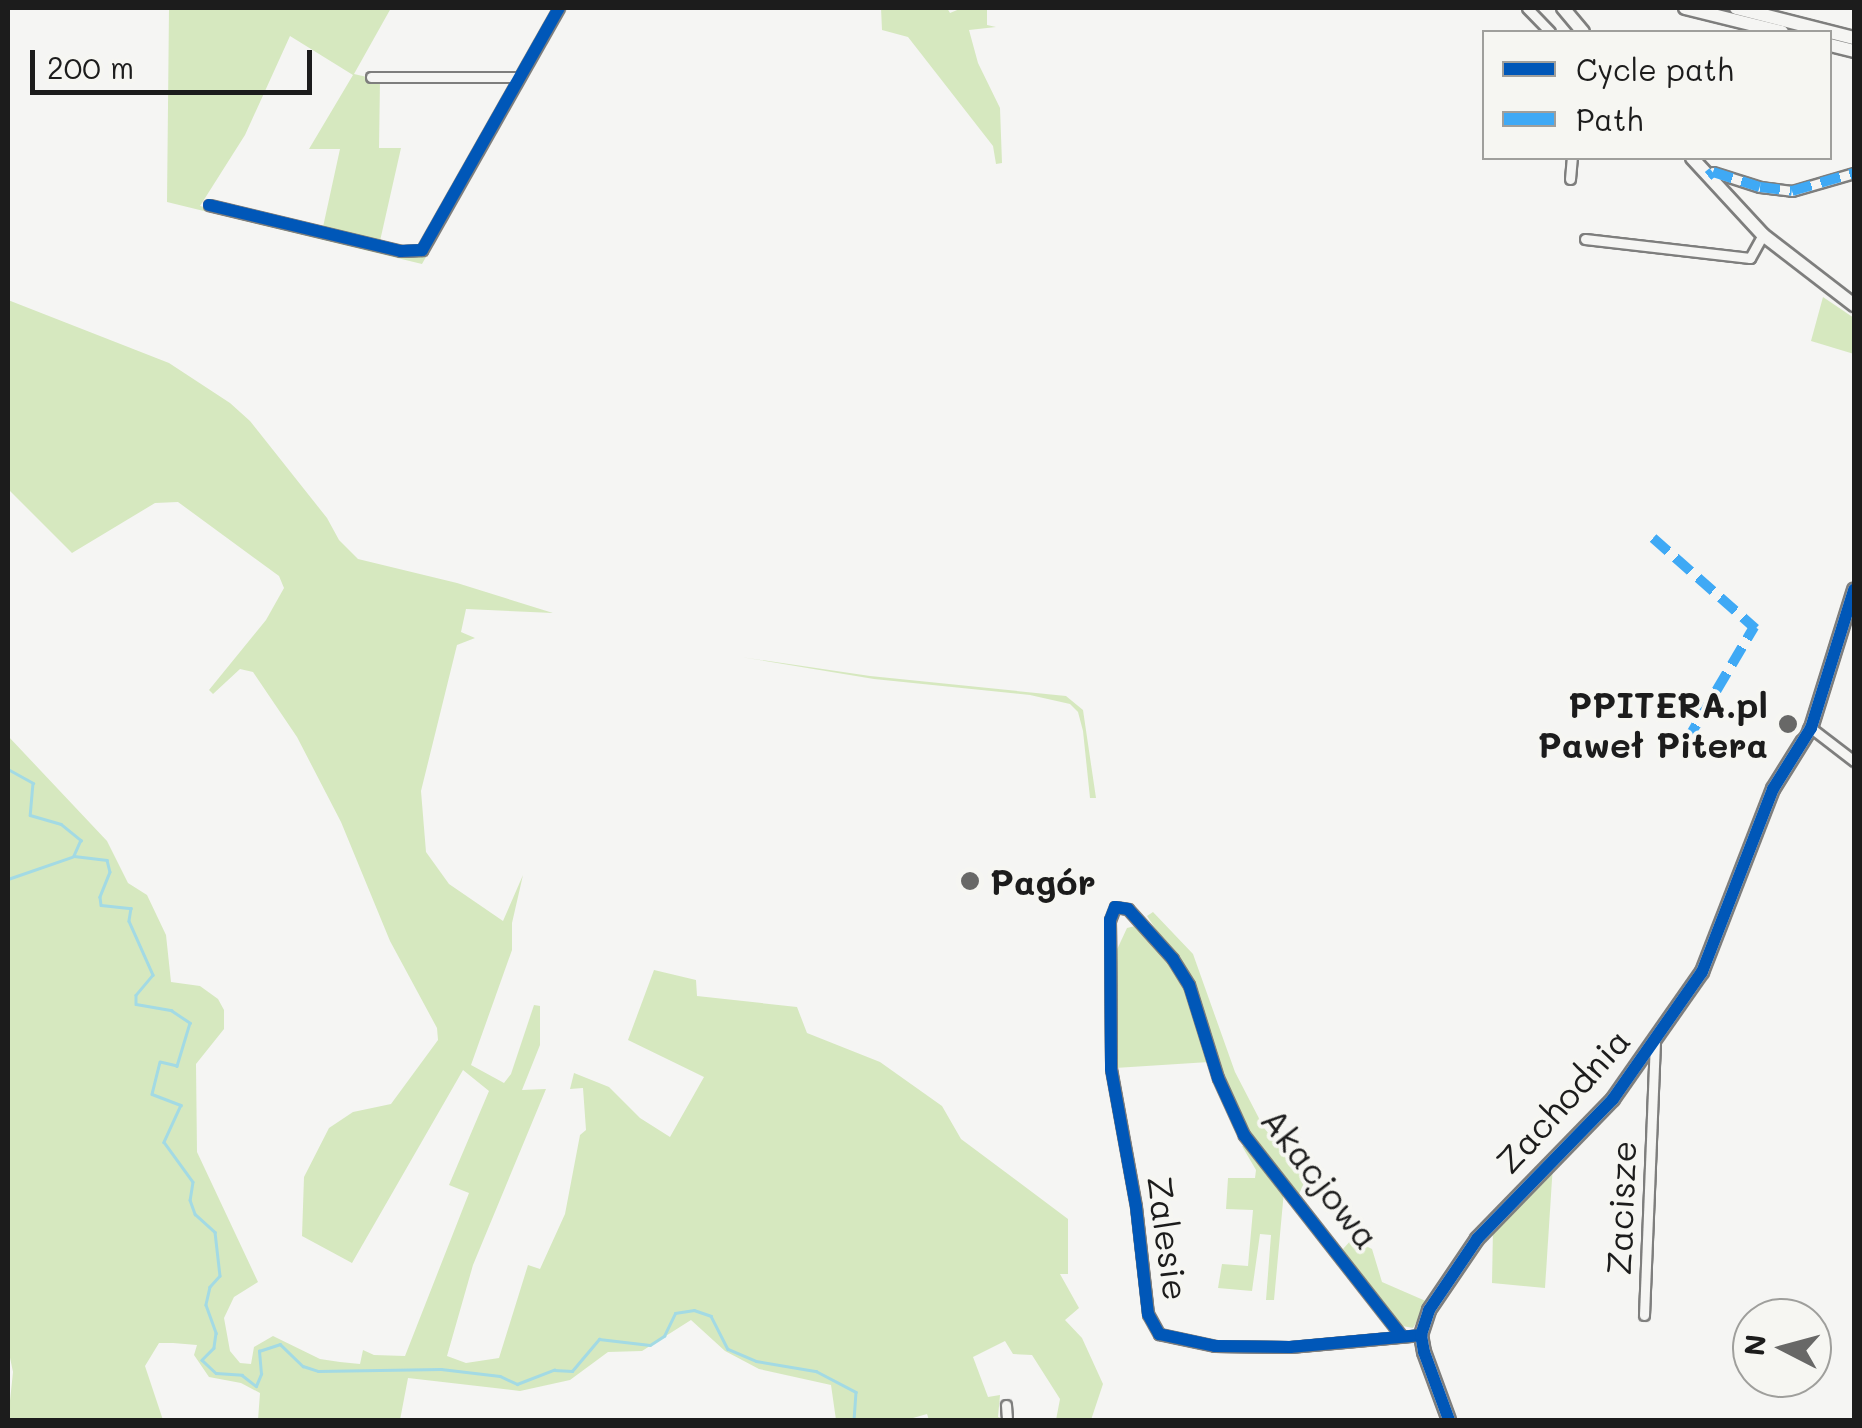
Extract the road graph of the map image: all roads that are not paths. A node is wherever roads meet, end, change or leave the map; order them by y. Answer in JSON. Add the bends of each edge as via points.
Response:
{"nodes":[{"id":1,"x":559,"y":8,"type":"edge"},
{"id":2,"x":1528,"y":8,"type":"edge"},
{"id":3,"x":1686,"y":8,"type":"edge"},
{"id":4,"x":1736,"y":8,"type":"edge"},
{"id":5,"x":1548,"y":30,"type":"edge"},
{"id":6,"x":1774,"y":30,"type":"edge"},
{"id":7,"x":1823,"y":30,"type":"edge"},
{"id":8,"x":371,"y":77,"type":"dead end"},
{"id":9,"x":519,"y":77,"type":"junction"},
{"id":10,"x":1572,"y":160,"type":"edge"},
{"id":11,"x":1694,"y":160,"type":"edge"},
{"id":12,"x":1854,"y":174,"type":"edge"},
{"id":13,"x":1708,"y":176,"type":"junction"},
{"id":14,"x":1570,"y":178,"type":"dead end"},
{"id":15,"x":208,"y":205,"type":"dead end"},
{"id":16,"x":1763,"y":236,"type":"junction"},
{"id":17,"x":1585,"y":239,"type":"dead end"},
{"id":18,"x":1854,"y":305,"type":"edge"},
{"id":19,"x":1854,"y":590,"type":"edge"},
{"id":20,"x":1812,"y":728,"type":"junction"},
{"id":21,"x":1854,"y":762,"type":"edge"},
{"id":22,"x":1115,"y":908,"type":"joint"},
{"id":23,"x":1654,"y":1043,"type":"junction"},
{"id":24,"x":1644,"y":1315,"type":"dead end"},
{"id":25,"x":1400,"y":1334,"type":"junction"},
{"id":26,"x":1421,"y":1335,"type":"junction"},
{"id":27,"x":1006,"y":1405,"type":"dead end"},
{"id":28,"x":1007,"y":1420,"type":"edge"},
{"id":29,"x":1450,"y":1420,"type":"edge"}],
"edges":[{"from":1,"to":9,"type":"street"},
{"from":2,"to":5,"type":"street"},
{"from":3,"to":6,"type":"street"},
{"from":4,"to":7,"type":"street"},
{"from":8,"to":9,"type":"street"},
{"from":9,"to":15,"type":"street","via":[[418,252]]},
{"from":10,"to":14,"type":"street"},
{"from":11,"to":13,"type":"street"},
{"from":12,"to":13,"type":"street","via":[[1792,190]]},
{"from":13,"to":16,"type":"street"},
{"from":16,"to":17,"type":"street","via":[[1750,258]]},
{"from":16,"to":18,"type":"street"},
{"from":19,"to":20,"type":"street","name":"Zachodnia"},
{"from":20,"to":21,"type":"street"},
{"from":20,"to":23,"type":"street","name":"Zachodnia","via":[[1773,790],[1702,972]]},
{"from":22,"to":25,"type":"street","name":"Akacjowa","via":[[1128,909],[1173,959],[1189,985],[1244,1134]]},
{"from":22,"to":25,"type":"street","name":"Zalesie","via":[[1111,1068],[1148,1314],[1159,1334],[1214,1346],[1290,1347]]},
{"from":23,"to":24,"type":"street","name":"Zacisze"},
{"from":23,"to":26,"type":"street","name":"Zachodnia","via":[[1613,1099],[1477,1239],[1429,1310]]},
{"from":25,"to":26,"type":"street"},
{"from":26,"to":29,"type":"street"},
{"from":27,"to":28,"type":"street"}]}
